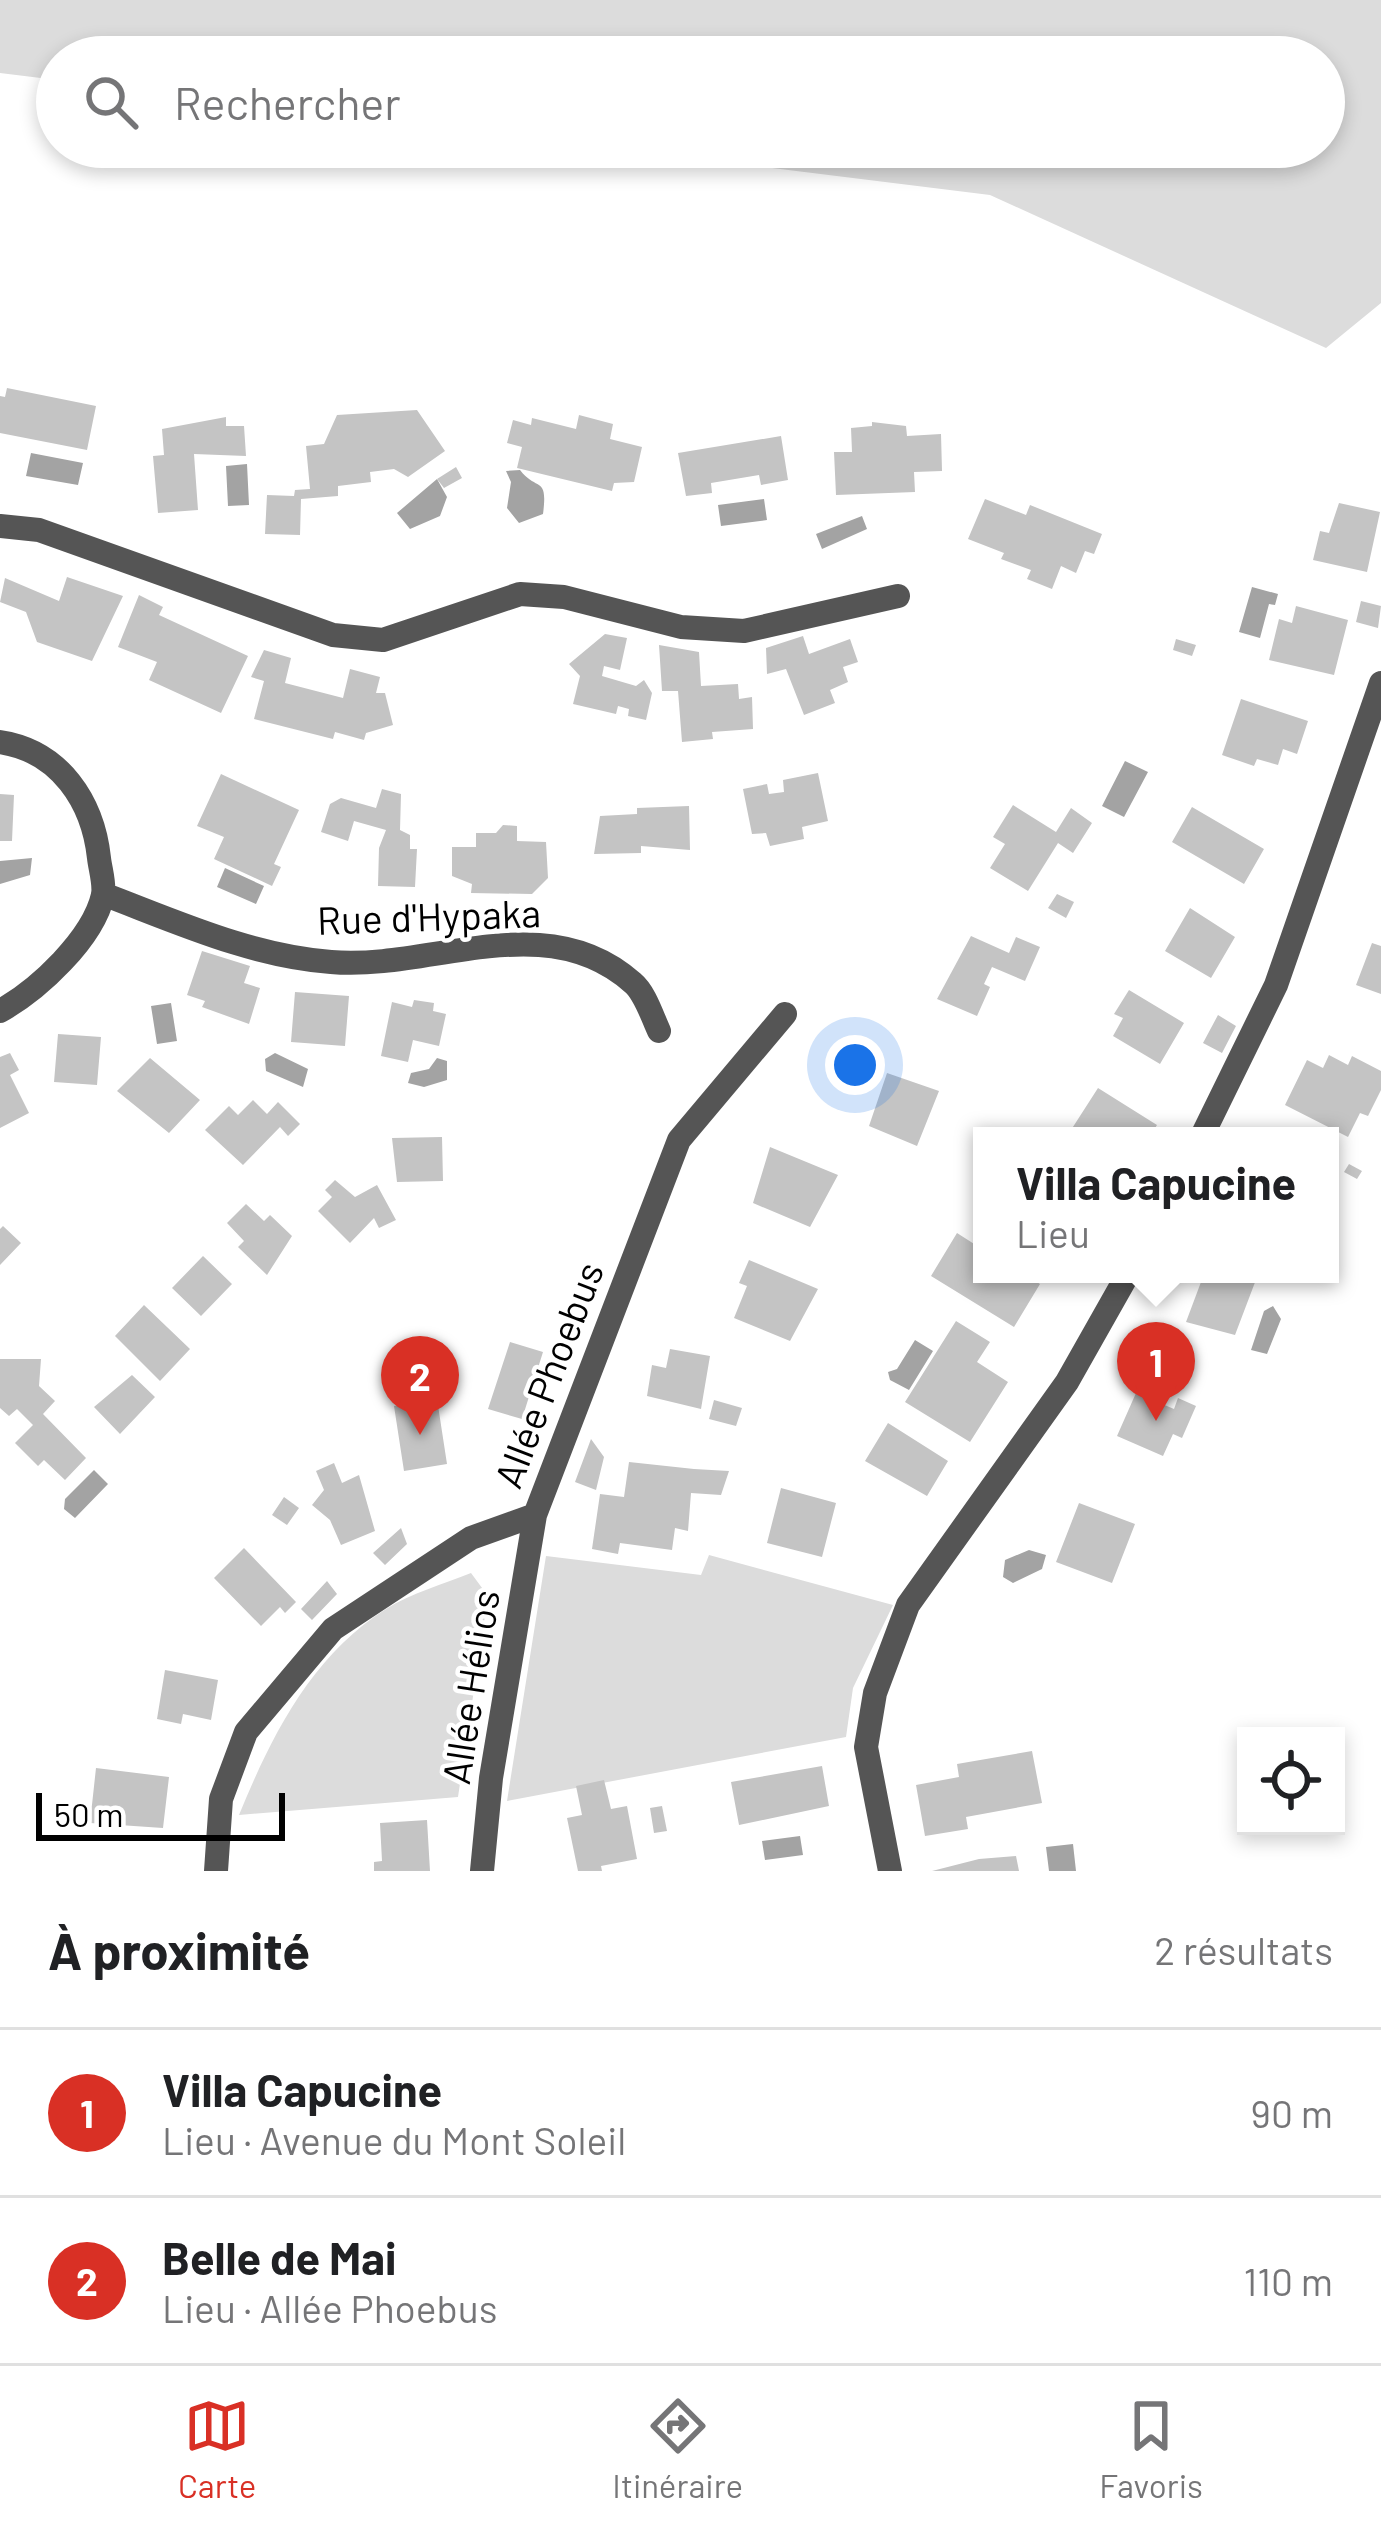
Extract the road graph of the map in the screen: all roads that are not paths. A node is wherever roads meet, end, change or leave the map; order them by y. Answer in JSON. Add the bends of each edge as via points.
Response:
{"nodes":[{"id":1,"x":0,"y":526,"type":"edge"},
{"id":2,"x":898,"y":596,"type":"dead end"},
{"id":3,"x":1381,"y":683,"type":"edge"},
{"id":4,"x":0,"y":742,"type":"edge"},
{"id":5,"x":103,"y":894,"type":"junction"},
{"id":6,"x":0,"y":1010,"type":"edge"},
{"id":7,"x":785,"y":1013,"type":"dead end"},
{"id":8,"x":659,"y":1031,"type":"dead end"},
{"id":9,"x":1206,"y":1127,"type":"edge"},
{"id":10,"x":1123,"y":1283,"type":"edge"},
{"id":11,"x":535,"y":1515,"type":"junction"},
{"id":12,"x":216,"y":1871,"type":"edge"},
{"id":13,"x":482,"y":1871,"type":"edge"},
{"id":14,"x":890,"y":1871,"type":"edge"}],
"edges":[{"from":1,"to":2,"type":"street","via":[[39,530],[333,635],[383,640],[520,594],[744,631]]},
{"from":3,"to":9,"type":"street","via":[[1276,985]]},
{"from":4,"to":5,"type":"street","via":[[59,767],[71,784],[95,820]]},
{"from":5,"to":6,"type":"street","via":[[77,944]]},
{"from":5,"to":8,"type":"street","name":"Rue d'Hypaka","via":[[236,945],[334,963],[527,942],[589,956],[635,984]]},
{"from":7,"to":11,"type":"street","name":"Allée Phoebus","via":[[679,1140]]},
{"from":10,"to":14,"type":"street","via":[[1067,1382],[908,1605],[874,1693],[866,1748]]},
{"from":11,"to":12,"type":"street","name":"Allée Phoebus","via":[[471,1538],[333,1629],[246,1732],[221,1798]]},
{"from":11,"to":13,"type":"street","name":"Allée Hélios"}]}
